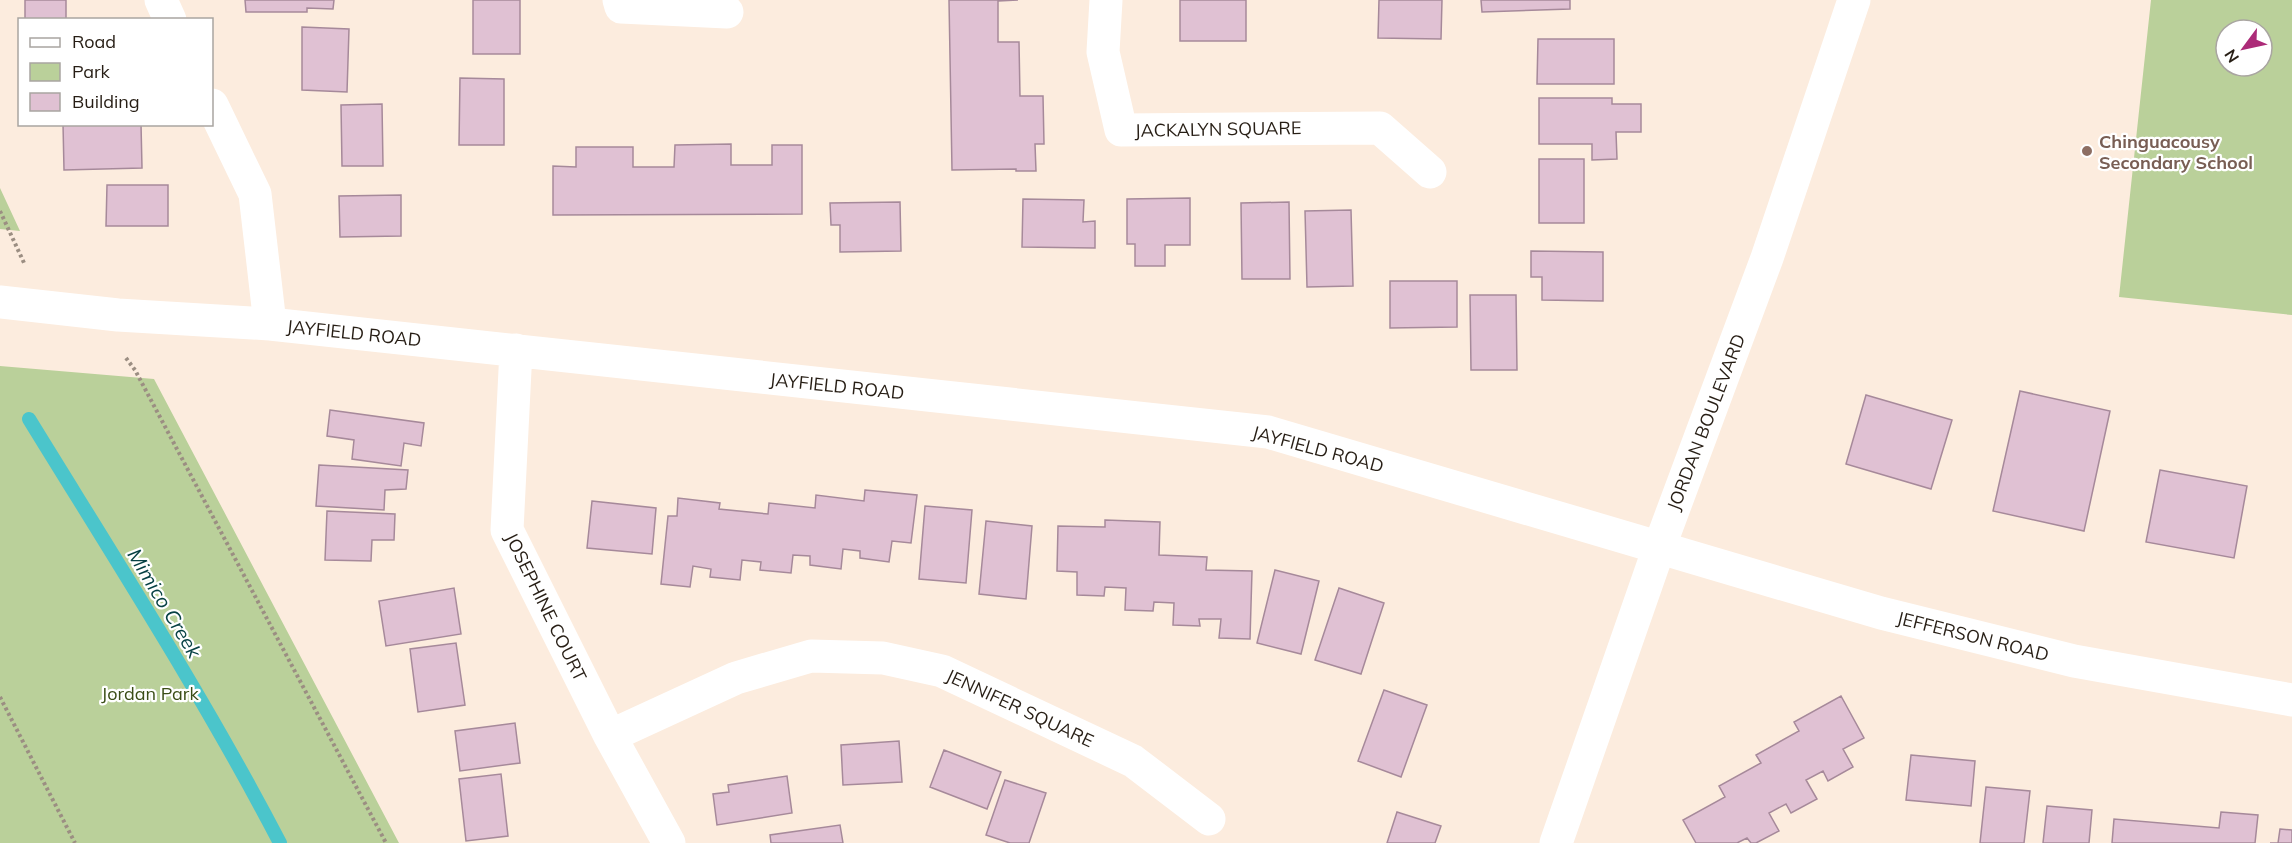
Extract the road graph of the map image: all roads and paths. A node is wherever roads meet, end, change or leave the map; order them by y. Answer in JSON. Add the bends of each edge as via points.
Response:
{"nodes":[{"id":1,"x":160,"y":0,"type":"edge"},
{"id":2,"x":619,"y":0,"type":"edge"},
{"id":3,"x":1106,"y":0,"type":"edge"},
{"id":4,"x":1854,"y":0,"type":"edge"},
{"id":5,"x":727,"y":12,"type":"dead end"},
{"id":6,"x":169,"y":18,"type":"edge"},
{"id":7,"x":213,"y":107,"type":"edge"},
{"id":8,"x":1430,"y":172,"type":"dead end"},
{"id":9,"x":0,"y":211,"type":"edge"},
{"id":10,"x":29,"y":273,"type":"dead end"},
{"id":11,"x":0,"y":302,"type":"edge"},
{"id":12,"x":92,"y":312,"type":"junction"},
{"id":13,"x":270,"y":324,"type":"junction"},
{"id":14,"x":516,"y":350,"type":"junction"},
{"id":15,"x":1659,"y":548,"type":"junction"},
{"id":16,"x":0,"y":697,"type":"edge"},
{"id":17,"x":2292,"y":700,"type":"edge"},
{"id":18,"x":610,"y":736,"type":"junction"},
{"id":19,"x":1209,"y":819,"type":"dead end"},
{"id":20,"x":75,"y":843,"type":"edge"},
{"id":21,"x":386,"y":843,"type":"edge"},
{"id":22,"x":669,"y":843,"type":"edge"},
{"id":23,"x":1556,"y":843,"type":"edge"}],
"edges":[{"from":1,"to":6,"type":"street"},
{"from":2,"to":5,"type":"street","via":[[621,7]]},
{"from":3,"to":8,"type":"street","name":"JACKALYN SQUARE","via":[[1103,52],[1122,130],[1380,128]]},
{"from":4,"to":15,"type":"street","name":"JORDAN BOULEVARD","via":[[1767,258]]},
{"from":7,"to":13,"type":"street","via":[[255,194]]},
{"from":9,"to":10,"type":"path"},
{"from":11,"to":12,"type":"street","name":"JAYFIELD ROAD"},
{"from":12,"to":13,"type":"street","name":"JAYFIELD ROAD"},
{"from":12,"to":21,"type":"path","via":[[135,370]]},
{"from":13,"to":14,"type":"street","name":"JAYFIELD ROAD"},
{"from":14,"to":15,"type":"street","name":"JAYFIELD ROAD","via":[[1268,432]]},
{"from":14,"to":18,"type":"street","name":"JOSEPHINE COURT","via":[[507,530]]},
{"from":15,"to":17,"type":"street","name":"JEFFERSON ROAD","via":[[1881,613],[2074,661]]},
{"from":15,"to":23,"type":"street","name":"JORDAN BOULEVARD"},
{"from":16,"to":20,"type":"path"},
{"from":18,"to":19,"type":"street","name":"JENNIFER SQUARE","via":[[736,678],[800,659],[883,658],[942,671],[1133,761]]},
{"from":18,"to":22,"type":"street","name":"JOSEPHINE COURT"}]}
